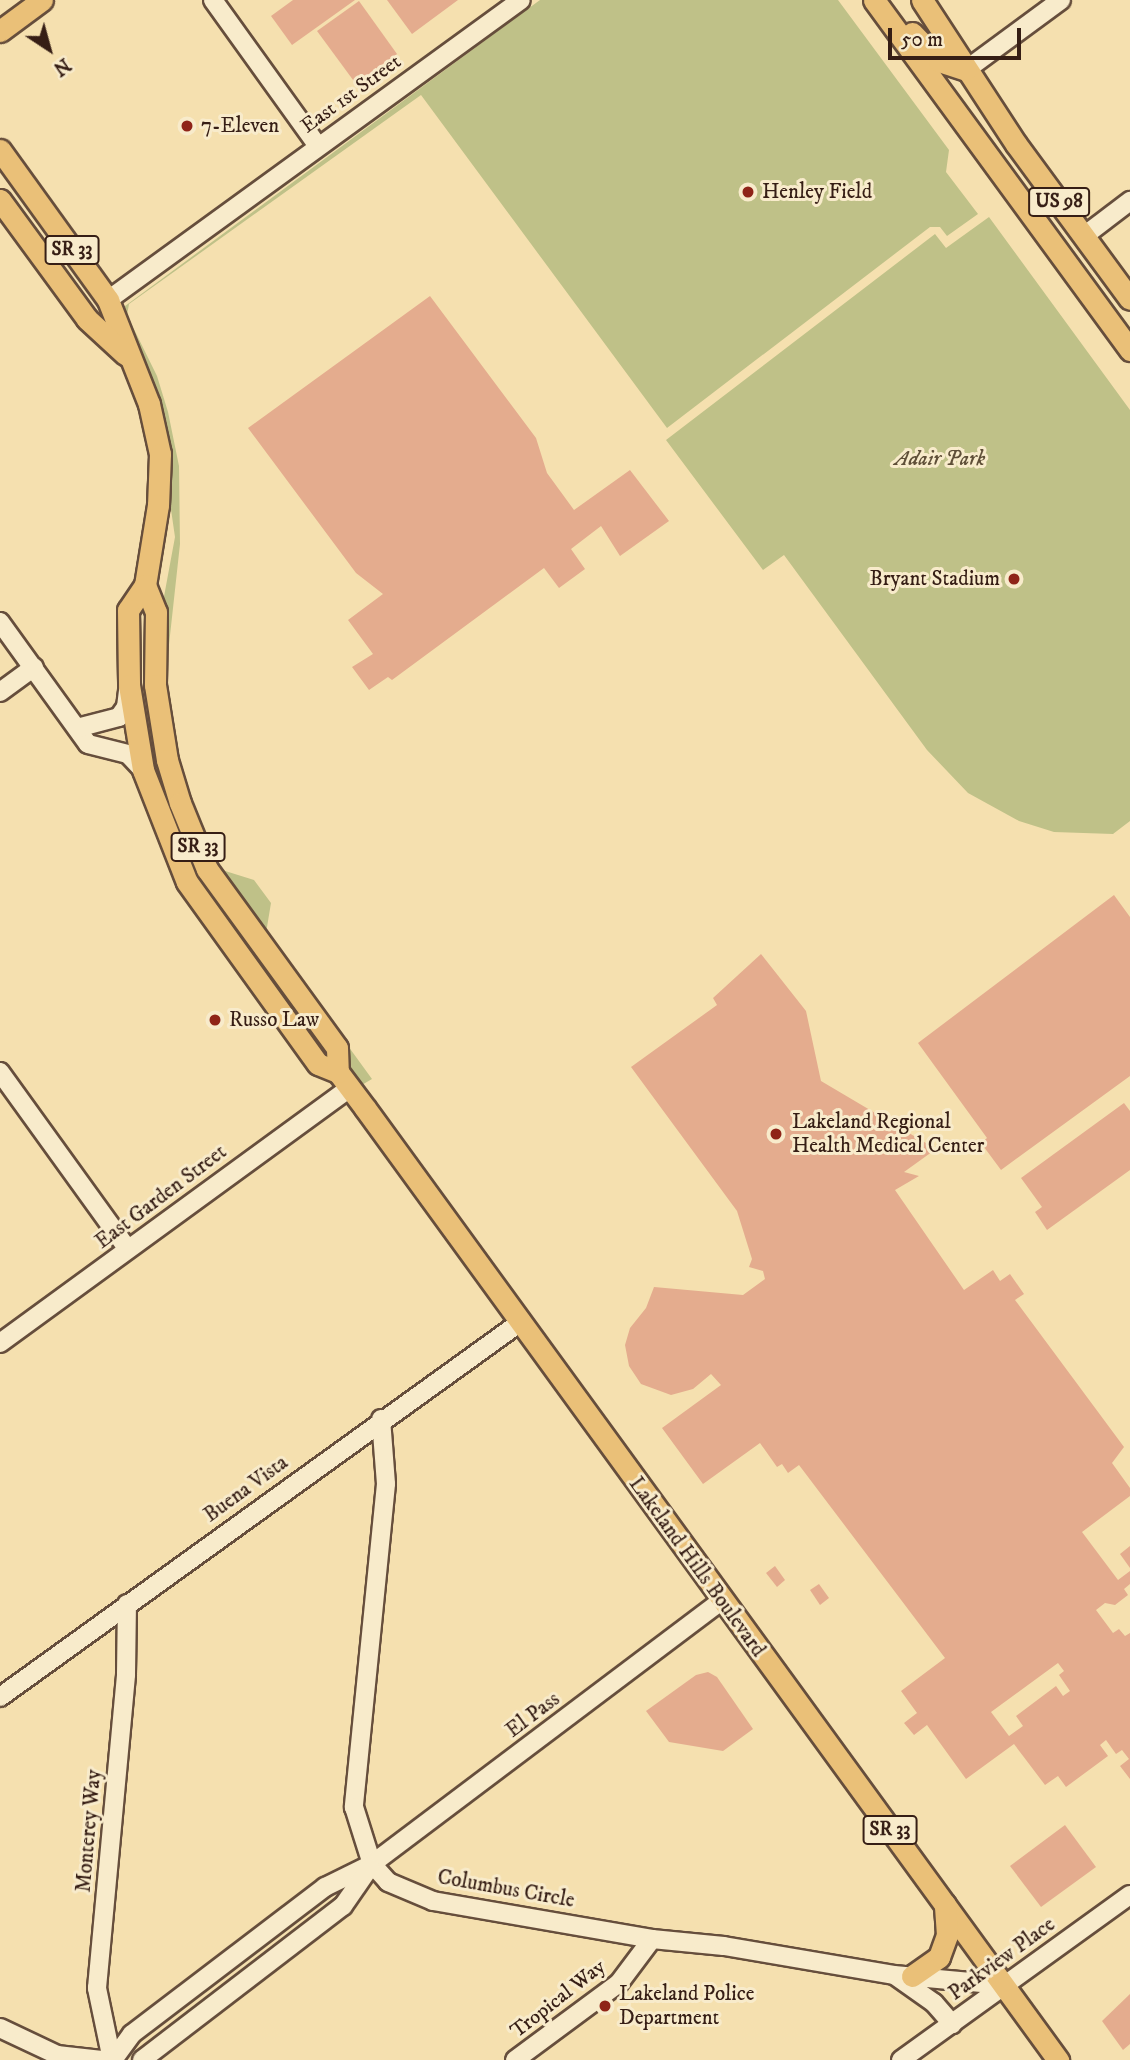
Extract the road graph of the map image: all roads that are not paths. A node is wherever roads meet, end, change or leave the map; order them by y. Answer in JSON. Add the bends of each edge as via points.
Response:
{"nodes":[{"id":1,"x":42,"y":0,"type":"edge"},
{"id":2,"x":213,"y":0,"type":"edge"},
{"id":3,"x":521,"y":0,"type":"edge"},
{"id":4,"x":874,"y":0,"type":"edge"},
{"id":5,"x":888,"y":0,"type":"edge"},
{"id":6,"x":922,"y":0,"type":"edge"},
{"id":7,"x":1061,"y":0,"type":"edge"},
{"id":8,"x":0,"y":31,"type":"edge"},
{"id":9,"x":966,"y":71,"type":"junction"},
{"id":10,"x":318,"y":146,"type":"junction"},
{"id":11,"x":0,"y":150,"type":"edge"},
{"id":12,"x":0,"y":200,"type":"edge"},
{"id":13,"x":1130,"y":201,"type":"edge"},
{"id":14,"x":1084,"y":236,"type":"junction"},
{"id":15,"x":1130,"y":299,"type":"edge"},
{"id":16,"x":108,"y":300,"type":"junction"},
{"id":17,"x":1130,"y":350,"type":"edge"},
{"id":18,"x":129,"y":357,"type":"junction"},
{"id":19,"x":145,"y":585,"type":"junction"},
{"id":20,"x":0,"y":622,"type":"edge"},
{"id":21,"x":34,"y":667,"type":"junction"},
{"id":22,"x":129,"y":685,"type":"junction"},
{"id":23,"x":0,"y":692,"type":"edge"},
{"id":24,"x":77,"y":728,"type":"junction"},
{"id":25,"x":143,"y":770,"type":"junction"},
{"id":26,"x":0,"y":1072,"type":"edge"},
{"id":27,"x":344,"y":1080,"type":"junction"},
{"id":28,"x":128,"y":1248,"type":"junction"},
{"id":29,"x":522,"y":1321,"type":"junction"},
{"id":30,"x":0,"y":1343,"type":"edge"},
{"id":31,"x":381,"y":1419,"type":"junction"},
{"id":32,"x":721,"y":1601,"type":"junction"},
{"id":33,"x":127,"y":1604,"type":"junction"},
{"id":34,"x":0,"y":1697,"type":"edge"},
{"id":35,"x":372,"y":1864,"type":"junction"},
{"id":36,"x":1130,"y":1895,"type":"edge"},
{"id":37,"x":946,"y":1905,"type":"junction"},
{"id":38,"x":652,"y":1939,"type":"junction"},
{"id":39,"x":903,"y":1975,"type":"junction"},
{"id":40,"x":1004,"y":1985,"type":"junction"},
{"id":41,"x":952,"y":2024,"type":"junction"},
{"id":42,"x":0,"y":2028,"type":"edge"},
{"id":43,"x":102,"y":2060,"type":"edge"},
{"id":44,"x":113,"y":2060,"type":"edge"},
{"id":45,"x":142,"y":2060,"type":"edge"},
{"id":46,"x":515,"y":2060,"type":"edge"},
{"id":47,"x":901,"y":2060,"type":"edge"},
{"id":48,"x":1058,"y":2060,"type":"edge"}],
"edges":[{"from":1,"to":8,"type":"main road"},
{"from":2,"to":10,"type":"street"},
{"from":3,"to":10,"type":"street","name":"East 1st Street"},
{"from":4,"to":17,"type":"main road","number":"US 98"},
{"from":5,"to":9,"type":"main road","via":[[939,61]]},
{"from":6,"to":9,"type":"main road","number":"US 98"},
{"from":7,"to":9,"type":"street"},
{"from":9,"to":14,"type":"main road","number":"US 98"},
{"from":10,"to":16,"type":"street","name":"East 1st Street"},
{"from":11,"to":16,"type":"main road","name":"Lakeland Hills Boulevard","number":"SR 33"},
{"from":12,"to":18,"type":"main road","name":"Lakeland Hills Boulevard","number":"SR 33","via":[[87,319]]},
{"from":13,"to":14,"type":"street"},
{"from":14,"to":15,"type":"main road","number":"US 98"},
{"from":16,"to":18,"type":"main road","name":"Lakeland Hills Boulevard","number":"SR 33"},
{"from":18,"to":19,"type":"main road","name":"Lakeland Hills Boulevard","number":"SR 33","via":[[149,404],[160,454],[156,535]]},
{"from":19,"to":22,"type":"main road","name":"Lakeland Hills Boulevard","number":"SR 33","via":[[128,610]]},
{"from":19,"to":27,"type":"main road","name":"Lakeland Hills Boulevard","number":"SR 33","via":[[156,611],[155,685],[167,760],[180,803],[207,869],[338,1048]]},
{"from":20,"to":21,"type":"street"},
{"from":21,"to":23,"type":"street"},
{"from":21,"to":24,"type":"street"},
{"from":22,"to":24,"type":"street","via":[[126,707],[118,717]]},
{"from":22,"to":25,"type":"main road","name":"Lakeland Hills Boulevard","number":"SR 33"},
{"from":24,"to":25,"type":"street","via":[[88,744],[128,754]]},
{"from":25,"to":27,"type":"main road","name":"Lakeland Hills Boulevard","number":"SR 33","via":[[187,881],[318,1063]]},
{"from":26,"to":28,"type":"street"},
{"from":27,"to":28,"type":"street","name":"East Garden Street"},
{"from":27,"to":29,"type":"main road","name":"Lakeland Hills Boulevard","number":"SR 33"},
{"from":28,"to":30,"type":"street","name":"East Garden Street"},
{"from":29,"to":31,"type":"street","name":"Buena Vista"},
{"from":29,"to":32,"type":"main road","name":"Lakeland Hills Boulevard","number":"SR 33"},
{"from":31,"to":33,"type":"street","name":"Buena Vista"},
{"from":31,"to":35,"type":"street","via":[[386,1484],[354,1807]]},
{"from":32,"to":35,"type":"street","name":"El Pass"},
{"from":32,"to":37,"type":"main road","name":"Lakeland Hills Boulevard","number":"SR 33"},
{"from":33,"to":34,"type":"street","name":"Buena Vista"},
{"from":33,"to":44,"type":"street","name":"Monterey Way","via":[[126,1674],[97,1988]]},
{"from":35,"to":38,"type":"street","name":"Columbus Circle","via":[[388,1882],[433,1901]]},
{"from":35,"to":44,"type":"street","name":"El Pass","via":[[326,1886],[132,2034]]},
{"from":35,"to":45,"type":"street","name":"El Pass","via":[[343,1906]]},
{"from":36,"to":40,"type":"street","name":"Parkview Place"},
{"from":37,"to":39,"type":"main road","via":[[947,1936],[939,1957]]},
{"from":37,"to":40,"type":"main road","name":"Lakeland Hills Boulevard","number":"SR 33"},
{"from":38,"to":39,"type":"street","name":"Columbus Circle"},
{"from":38,"to":46,"type":"street","name":"Tropical Way","via":[[620,1983]]},
{"from":39,"to":40,"type":"street","name":"Columbus Circle"},
{"from":39,"to":41,"type":"street"},
{"from":40,"to":41,"type":"street","name":"Parkview Place"},
{"from":40,"to":48,"type":"main road","name":"Lakeland Hills Boulevard","number":"SR 33"},
{"from":41,"to":47,"type":"street","name":"Parkview Place"},
{"from":42,"to":43,"type":"street","via":[[57,2055]]}]}
